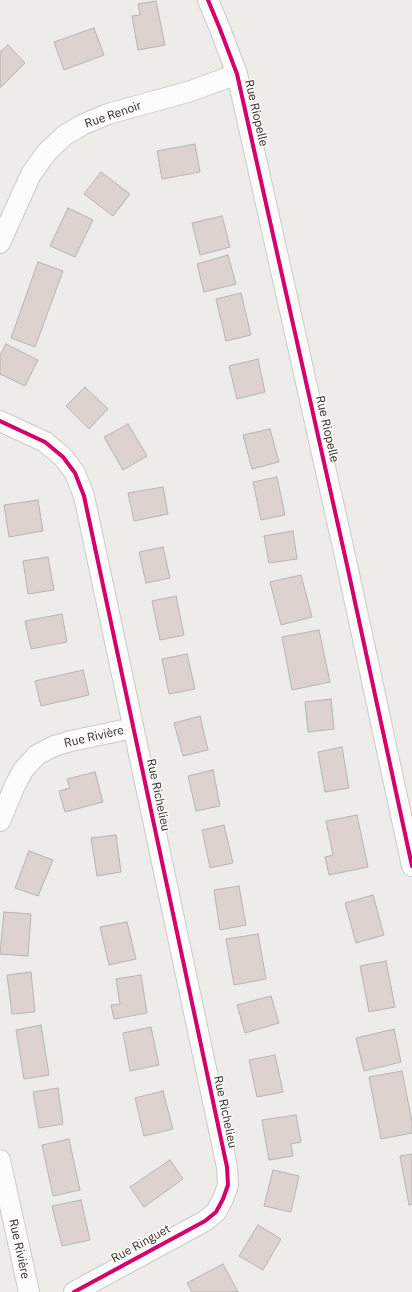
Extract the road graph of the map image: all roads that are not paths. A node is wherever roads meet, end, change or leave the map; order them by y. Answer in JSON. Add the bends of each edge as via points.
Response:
{"nodes":[{"id":1,"x":208,"y":0,"type":"edge"},
{"id":2,"x":237,"y":74,"type":"junction"},
{"id":3,"x":0,"y":242,"type":"edge"},
{"id":4,"x":0,"y":421,"type":"edge"},
{"id":5,"x":133,"y":728,"type":"junction"},
{"id":6,"x":0,"y":821,"type":"edge"},
{"id":7,"x":412,"y":866,"type":"edge"},
{"id":8,"x":0,"y":1160,"type":"edge"},
{"id":9,"x":216,"y":1212,"type":"joint"},
{"id":10,"x":29,"y":1292,"type":"edge"},
{"id":11,"x":74,"y":1292,"type":"edge"}],
"edges":[{"from":1,"to":2,"type":"street","name":"Rue Riopelle"},
{"from":2,"to":3,"type":"street","name":"Rue Renoir","via":[[192,91],[108,114],[65,135],[47,152],[31,174]]},
{"from":2,"to":7,"type":"street","name":"Rue Riopelle"},
{"from":4,"to":5,"type":"street","name":"Rue Richelieu","via":[[45,442],[63,457],[75,473],[84,496]]},
{"from":5,"to":6,"type":"street","name":"Rue Rivière","via":[[71,741],[54,746],[38,755],[24,769]]},
{"from":5,"to":9,"type":"street","name":"Rue Richelieu","via":[[227,1167],[228,1184]]},
{"from":8,"to":10,"type":"street","name":"Rue Rivière"},
{"from":9,"to":11,"type":"street","name":"Rue Ringuet"}]}
